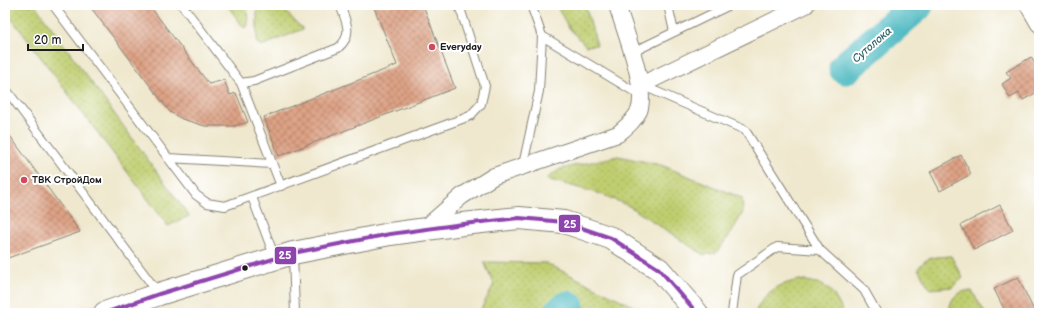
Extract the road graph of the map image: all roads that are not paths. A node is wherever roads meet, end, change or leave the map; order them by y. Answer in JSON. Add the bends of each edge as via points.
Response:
{"nodes":[{"id":1,"x":53,"y":5,"type":"edge"},
{"id":2,"x":182,"y":5,"type":"edge"},
{"id":3,"x":340,"y":5,"type":"edge"},
{"id":4,"x":459,"y":5,"type":"edge"},
{"id":5,"x":531,"y":5,"type":"edge"},
{"id":6,"x":617,"y":5,"type":"edge"},
{"id":7,"x":668,"y":5,"type":"edge"},
{"id":8,"x":730,"y":5,"type":"edge"},
{"id":9,"x":806,"y":5,"type":"edge"},
{"id":10,"x":1028,"y":5,"type":"edge"},
{"id":11,"x":1039,"y":24,"type":"edge"},
{"id":12,"x":674,"y":32,"type":"junction"},
{"id":13,"x":542,"y":36,"type":"junction"},
{"id":14,"x":631,"y":53,"type":"junction"},
{"id":15,"x":241,"y":83,"type":"junction"},
{"id":16,"x":5,"y":88,"type":"edge"},
{"id":17,"x":640,"y":90,"type":"junction"},
{"id":18,"x":168,"y":158,"type":"junction"},
{"id":19,"x":272,"y":164,"type":"junction"},
{"id":20,"x":523,"y":165,"type":"junction"},
{"id":21,"x":281,"y":186,"type":"junction"},
{"id":22,"x":252,"y":197,"type":"junction"},
{"id":23,"x":424,"y":229,"type":"junction"},
{"id":24,"x":820,"y":250,"type":"junction"},
{"id":25,"x":284,"y":256,"type":"junction"},
{"id":26,"x":159,"y":294,"type":"junction"},
{"id":27,"x":105,"y":313,"type":"edge"},
{"id":28,"x":295,"y":313,"type":"edge"},
{"id":29,"x":697,"y":313,"type":"edge"},
{"id":30,"x":732,"y":313,"type":"edge"},
{"id":31,"x":878,"y":313,"type":"edge"}],
"edges":[{"from":1,"to":18,"type":"lane"},
{"from":2,"to":15,"type":"lane"},
{"from":3,"to":15,"type":"lane","via":[[348,28],[344,44],[254,81]]},
{"from":4,"to":21,"type":"lane","via":[[485,86],[484,97],[477,110],[464,120]]},
{"from":5,"to":13,"type":"lane"},
{"from":6,"to":14,"type":"street"},
{"from":7,"to":12,"type":"lane"},
{"from":8,"to":12,"type":"lane"},
{"from":9,"to":17,"type":"street"},
{"from":10,"to":11,"type":"street"},
{"from":12,"to":14,"type":"lane"},
{"from":13,"to":17,"type":"lane"},
{"from":13,"to":20,"type":"lane","via":[[539,91]]},
{"from":14,"to":17,"type":"street"},
{"from":15,"to":19,"type":"lane"},
{"from":16,"to":26,"type":"lane"},
{"from":17,"to":20,"type":"street","via":[[639,110],[633,122],[618,134]]},
{"from":17,"to":24,"type":"lane","via":[[745,130]]},
{"from":18,"to":19,"type":"lane"},
{"from":18,"to":22,"type":"lane","via":[[196,195],[207,203],[225,206]]},
{"from":19,"to":21,"type":"lane"},
{"from":20,"to":23,"type":"street","via":[[478,185]]},
{"from":21,"to":22,"type":"lane"},
{"from":22,"to":25,"type":"lane"},
{"from":23,"to":25,"type":"main road"},
{"from":23,"to":29,"type":"main road","via":[[519,218],[564,222],[611,238],[659,269]]},
{"from":24,"to":30,"type":"lane","via":[[777,247],[737,274]]},
{"from":24,"to":31,"type":"lane","via":[[864,290]]},
{"from":25,"to":26,"type":"main road"},
{"from":25,"to":28,"type":"lane"},
{"from":26,"to":27,"type":"main road"}]}
